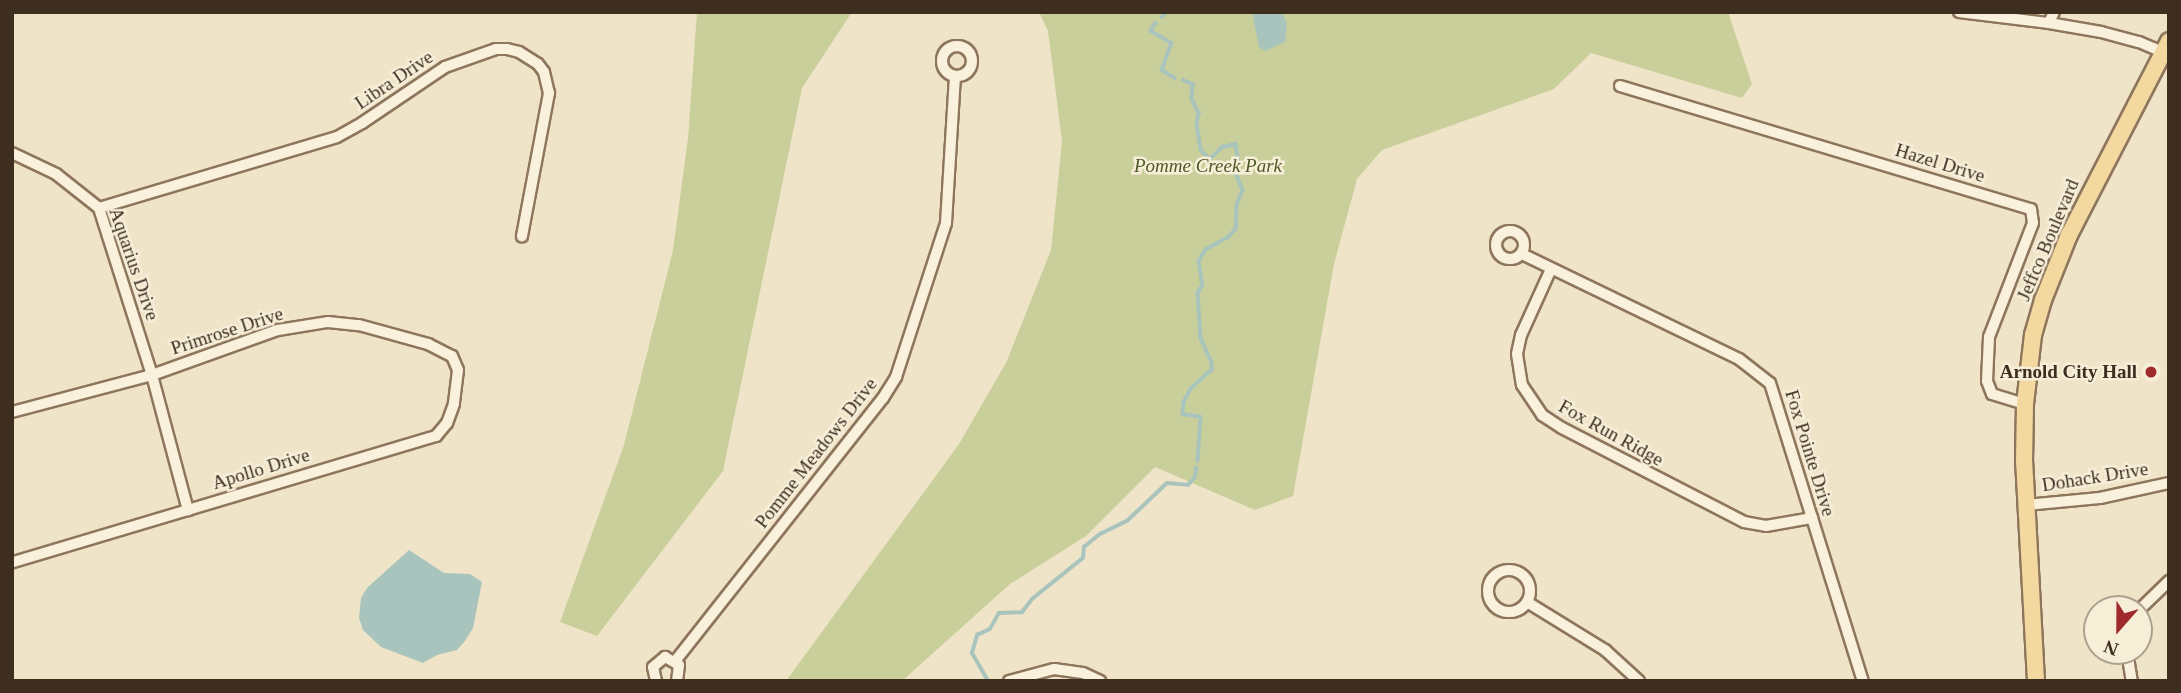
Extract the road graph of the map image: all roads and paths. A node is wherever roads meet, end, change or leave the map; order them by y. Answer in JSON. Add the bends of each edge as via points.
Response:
{"nodes":[{"id":1,"x":1959,"y":12,"type":"edge"},
{"id":2,"x":2054,"y":12,"type":"edge"},
{"id":3,"x":2049,"y":23,"type":"junction"},
{"id":4,"x":2166,"y":47,"type":"edge"},
{"id":5,"x":955,"y":76,"type":"dead end"},
{"id":6,"x":1620,"y":86,"type":"dead end"},
{"id":7,"x":12,"y":153,"type":"edge"},
{"id":8,"x":99,"y":208,"type":"junction"},
{"id":9,"x":522,"y":236,"type":"dead end"},
{"id":10,"x":1521,"y":254,"type":"dead end"},
{"id":11,"x":1551,"y":269,"type":"junction"},
{"id":12,"x":453,"y":356,"type":"joint"},
{"id":13,"x":152,"y":375,"type":"junction"},
{"id":14,"x":2025,"y":404,"type":"junction"},
{"id":15,"x":12,"y":412,"type":"edge"},
{"id":16,"x":2169,"y":482,"type":"edge"},
{"id":17,"x":2026,"y":505,"type":"junction"},
{"id":18,"x":188,"y":509,"type":"junction"},
{"id":19,"x":1812,"y":518,"type":"junction"},
{"id":20,"x":12,"y":562,"type":"edge"},
{"id":21,"x":2169,"y":581,"type":"edge"},
{"id":22,"x":2153,"y":596,"type":"edge"},
{"id":23,"x":1527,"y":602,"type":"junction"},
{"id":24,"x":676,"y":660,"type":"junction"},
{"id":25,"x":656,"y":681,"type":"edge"},
{"id":26,"x":677,"y":681,"type":"edge"},
{"id":27,"x":1009,"y":681,"type":"edge"},
{"id":28,"x":1100,"y":681,"type":"edge"},
{"id":29,"x":1639,"y":681,"type":"edge"},
{"id":30,"x":1863,"y":681,"type":"edge"},
{"id":31,"x":2036,"y":681,"type":"edge"}],
"edges":[{"from":1,"to":3,"type":"street"},
{"from":2,"to":3,"type":"street"},
{"from":3,"to":4,"type":"street"},
{"from":4,"to":14,"type":"main road","name":"Jeffco Boulevard","via":[[2056,264],[2033,335]]},
{"from":5,"to":24,"type":"street","name":"Pomme Meadows Drive","via":[[946,223],[896,377]]},
{"from":6,"to":14,"type":"street","name":"Hazel Drive","via":[[2031,209],[2033,223],[1989,337],[1987,381],[1992,394]]},
{"from":7,"to":8,"type":"street","name":"Aquarius Drive","via":[[56,174]]},
{"from":8,"to":9,"type":"street","name":"Libra Drive","via":[[337,136],[444,67],[507,49],[538,64],[549,93]]},
{"from":8,"to":13,"type":"street","name":"Aquarius Drive"},
{"from":10,"to":11,"type":"street","name":"Fox Pointe Drive"},
{"from":11,"to":19,"type":"street","name":"Fox Pointe Drive","via":[[1740,359],[1770,383]]},
{"from":11,"to":19,"type":"street","name":"Fox Run Ridge","via":[[1517,354],[1522,385],[1542,415],[1744,522],[1766,526]]},
{"from":12,"to":13,"type":"street","name":"Primrose Drive","via":[[382,331],[328,322],[278,330]]},
{"from":12,"to":18,"type":"street","name":"Apollo Drive","via":[[458,370],[456,394],[447,423],[436,436]]},
{"from":13,"to":15,"type":"street","name":"Primrose Drive"},
{"from":13,"to":18,"type":"street","name":"Aquarius Drive"},
{"from":14,"to":17,"type":"main road","name":"Jeffco Boulevard"},
{"from":16,"to":17,"type":"street","name":"Dohack Drive","via":[[2100,498]]},
{"from":17,"to":31,"type":"main road","name":"Jeffco Boulevard"},
{"from":18,"to":20,"type":"street","name":"Apollo Drive"},
{"from":19,"to":30,"type":"street","name":"Fox Pointe Drive"},
{"from":21,"to":22,"type":"street"},
{"from":23,"to":23,"type":"street","via":[[1530,589],[1524,576],[1512,570],[1493,577],[1488,597],[1496,608],[1510,612]]},
{"from":23,"to":29,"type":"street","via":[[1605,650]]},
{"from":24,"to":25,"type":"street","name":"Pomme Meadows Drive","via":[[665,657],[655,662],[652,673]]},
{"from":24,"to":26,"type":"street","via":[[681,670]]},
{"from":27,"to":28,"type":"street","via":[[1054,668]]}]}
